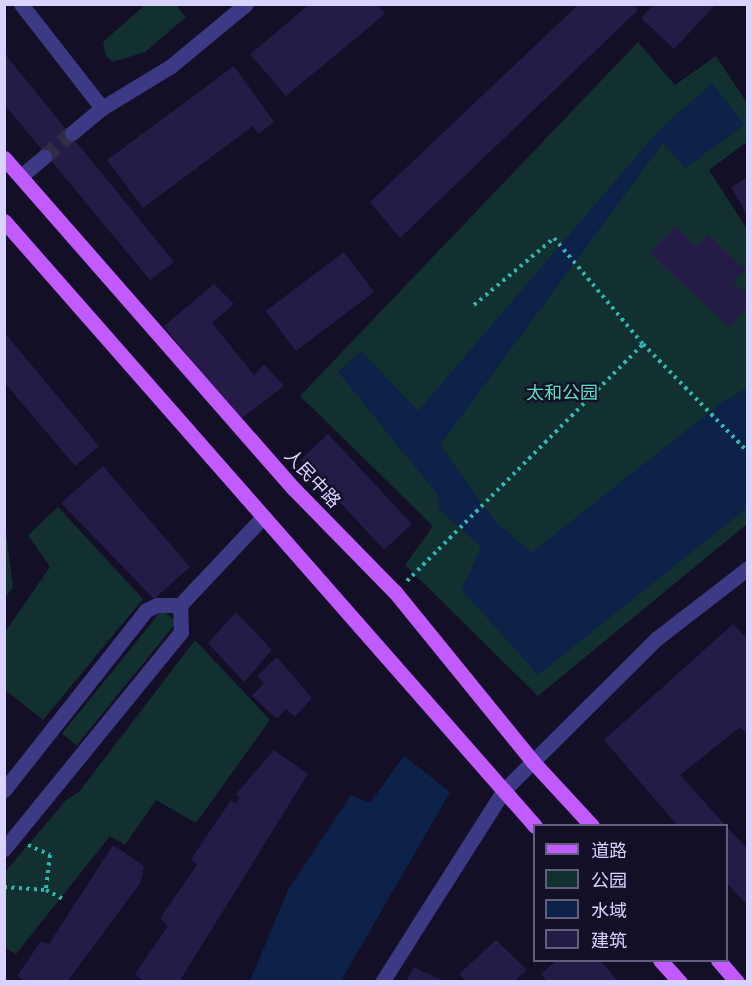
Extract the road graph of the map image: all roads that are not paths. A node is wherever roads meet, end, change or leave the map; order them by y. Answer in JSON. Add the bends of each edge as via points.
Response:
{"nodes":[{"id":1,"x":21,"y":4,"type":"edge"},
{"id":2,"x":246,"y":4,"type":"edge"},
{"id":3,"x":102,"y":108,"type":"junction"},
{"id":4,"x":72,"y":133,"type":"tunnel mouth"},
{"id":5,"x":4,"y":158,"type":"edge"},
{"id":6,"x":44,"y":158,"type":"tunnel mouth"},
{"id":7,"x":21,"y":176,"type":"junction"},
{"id":8,"x":4,"y":221,"type":"edge"},
{"id":9,"x":263,"y":517,"type":"junction"},
{"id":10,"x":747,"y":568,"type":"edge"},
{"id":11,"x":180,"y":605,"type":"junction"},
{"id":12,"x":533,"y":762,"type":"junction"},
{"id":13,"x":4,"y":790,"type":"edge"},
{"id":14,"x":503,"y":791,"type":"junction"},
{"id":15,"x":534,"y":824,"type":"edge"},
{"id":16,"x":591,"y":824,"type":"edge"},
{"id":17,"x":9,"y":844,"type":"edge"},
{"id":18,"x":662,"y":962,"type":"edge"},
{"id":19,"x":720,"y":962,"type":"edge"},
{"id":20,"x":382,"y":981,"type":"edge"},
{"id":21,"x":680,"y":981,"type":"edge"},
{"id":22,"x":737,"y":981,"type":"edge"}],
"edges":[{"from":1,"to":3,"type":"street"},
{"from":2,"to":3,"type":"street","via":[[171,66]]},
{"from":3,"to":4,"type":"street"},
{"from":5,"to":7,"type":"main road","name":"人民中路"},
{"from":6,"to":7,"type":"street"},
{"from":7,"to":12,"type":"main road","name":"人民中路","via":[[294,489],[395,592]]},
{"from":8,"to":9,"type":"main road"},
{"from":9,"to":11,"type":"street"},
{"from":9,"to":14,"type":"main road"},
{"from":10,"to":12,"type":"street","via":[[656,639]]},
{"from":11,"to":13,"type":"street","via":[[157,605],[146,610]]},
{"from":11,"to":17,"type":"street","via":[[181,632]]},
{"from":12,"to":14,"type":"street"},
{"from":12,"to":16,"type":"main road","name":"人民中路"},
{"from":14,"to":15,"type":"main road"},
{"from":14,"to":20,"type":"street"},
{"from":18,"to":21,"type":"main road"},
{"from":19,"to":22,"type":"main road"}]}
